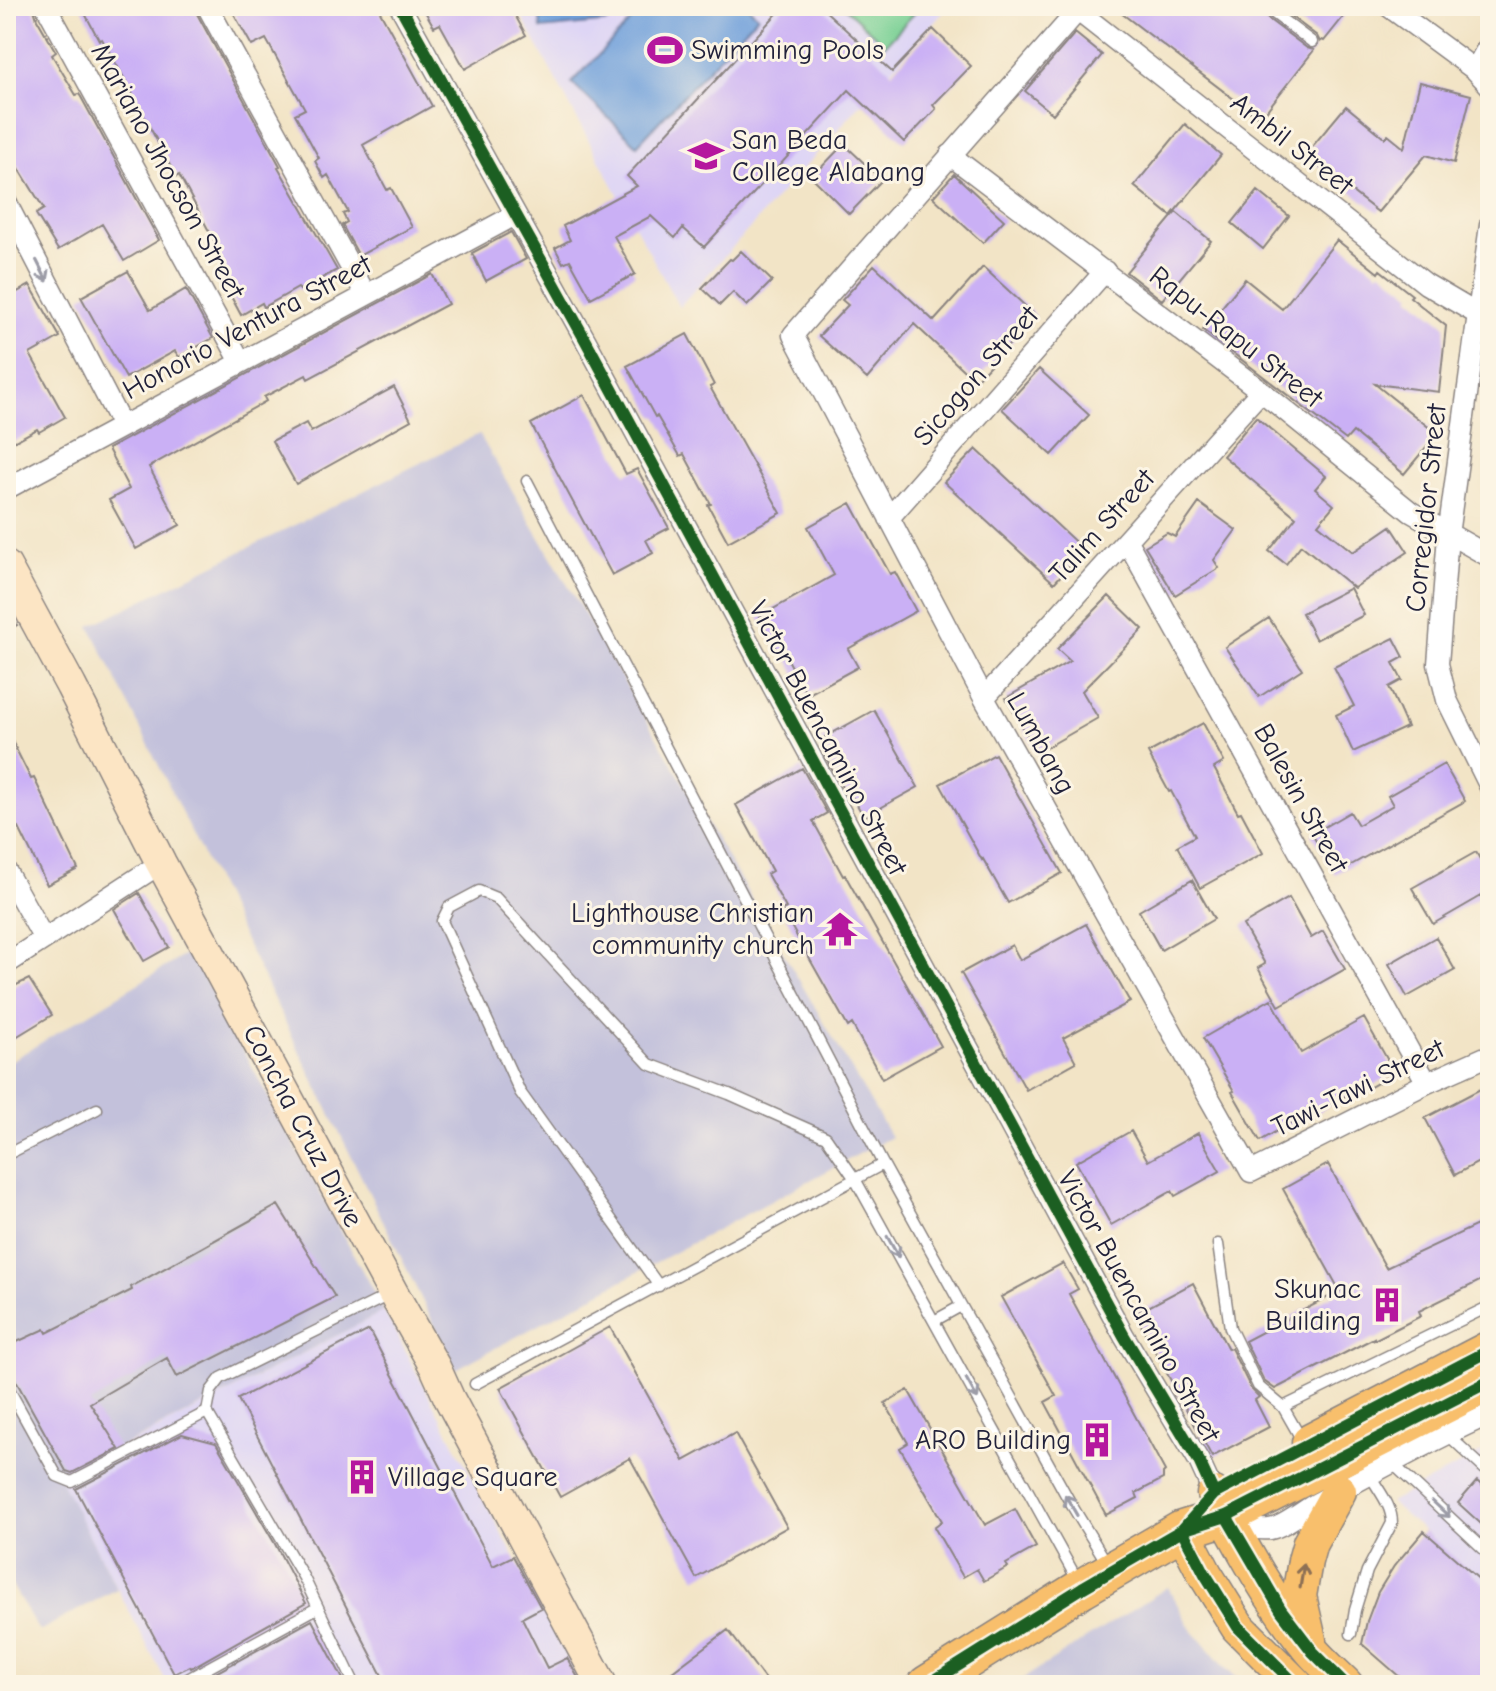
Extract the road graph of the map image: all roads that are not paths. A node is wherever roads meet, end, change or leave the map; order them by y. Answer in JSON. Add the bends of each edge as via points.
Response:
{"nodes":[{"id":1,"x":46,"y":6,"type":"edge"},
{"id":2,"x":207,"y":6,"type":"edge"},
{"id":3,"x":400,"y":6,"type":"edge"},
{"id":4,"x":1264,"y":6,"type":"edge"},
{"id":5,"x":1388,"y":6,"type":"edge"},
{"id":6,"x":1080,"y":9,"type":"edge"},
{"id":7,"x":1312,"y":42,"type":"dead end"},
{"id":8,"x":1490,"y":43,"type":"edge"},
{"id":9,"x":1475,"y":70,"type":"junction"},
{"id":10,"x":1490,"y":86,"type":"edge"},
{"id":11,"x":950,"y":155,"type":"junction"},
{"id":12,"x":6,"y":202,"type":"edge"},
{"id":13,"x":515,"y":215,"type":"junction"},
{"id":14,"x":1490,"y":225,"type":"edge"},
{"id":15,"x":1105,"y":271,"type":"junction"},
{"id":16,"x":366,"y":295,"type":"junction"},
{"id":17,"x":1477,"y":314,"type":"junction"},
{"id":18,"x":241,"y":362,"type":"junction"},
{"id":19,"x":1261,"y":391,"type":"junction"},
{"id":20,"x":122,"y":426,"type":"junction"},
{"id":21,"x":527,"y":481,"type":"dead end"},
{"id":22,"x":6,"y":489,"type":"edge"},
{"id":23,"x":889,"y":518,"type":"junction"},
{"id":24,"x":1448,"y":535,"type":"junction"},
{"id":25,"x":1127,"y":541,"type":"junction"},
{"id":26,"x":1490,"y":557,"type":"edge"},
{"id":27,"x":6,"y":566,"type":"edge"},
{"id":28,"x":984,"y":698,"type":"junction"},
{"id":29,"x":1490,"y":787,"type":"edge"},
{"id":30,"x":161,"y":863,"type":"junction"},
{"id":31,"x":6,"y":871,"type":"edge"},
{"id":32,"x":44,"y":939,"type":"junction"},
{"id":33,"x":6,"y":964,"type":"edge"},
{"id":34,"x":1490,"y":1055,"type":"edge"},
{"id":35,"x":1427,"y":1083,"type":"junction"},
{"id":36,"x":97,"y":1109,"type":"dead end"},
{"id":37,"x":6,"y":1155,"type":"edge"},
{"id":38,"x":883,"y":1164,"type":"junction"},
{"id":39,"x":1251,"y":1172,"type":"joint"},
{"id":40,"x":855,"y":1179,"type":"junction"},
{"id":41,"x":1218,"y":1244,"type":"dead end"},
{"id":42,"x":659,"y":1286,"type":"junction"},
{"id":43,"x":393,"y":1293,"type":"junction"},
{"id":44,"x":961,"y":1306,"type":"junction"},
{"id":45,"x":1490,"y":1306,"type":"edge"},
{"id":46,"x":934,"y":1321,"type":"junction"},
{"id":47,"x":1490,"y":1350,"type":"edge"},
{"id":48,"x":1490,"y":1381,"type":"edge"},
{"id":49,"x":6,"y":1384,"type":"edge"},
{"id":50,"x":475,"y":1384,"type":"dead end"},
{"id":51,"x":1283,"y":1407,"type":"junction"},
{"id":52,"x":207,"y":1412,"type":"junction"},
{"id":53,"x":1490,"y":1414,"type":"edge"},
{"id":54,"x":1447,"y":1434,"type":"junction"},
{"id":55,"x":1306,"y":1446,"type":"junction"},
{"id":56,"x":1392,"y":1463,"type":"junction"},
{"id":57,"x":1490,"y":1474,"type":"edge"},
{"id":58,"x":1370,"y":1475,"type":"junction"},
{"id":59,"x":1339,"y":1491,"type":"junction"},
{"id":60,"x":1220,"y":1505,"type":"junction"},
{"id":61,"x":1182,"y":1530,"type":"junction"},
{"id":62,"x":1490,"y":1555,"type":"edge"},
{"id":63,"x":1097,"y":1580,"type":"junction"},
{"id":64,"x":317,"y":1608,"type":"junction"},
{"id":65,"x":1351,"y":1634,"type":"dead end"},
{"id":66,"x":1313,"y":1652,"type":"junction"},
{"id":67,"x":188,"y":1685,"type":"edge"},
{"id":68,"x":355,"y":1685,"type":"edge"},
{"id":69,"x":602,"y":1685,"type":"edge"},
{"id":70,"x":927,"y":1685,"type":"edge"},
{"id":71,"x":1296,"y":1685,"type":"edge"},
{"id":72,"x":1346,"y":1685,"type":"edge"}],
"edges":[{"from":1,"to":18,"type":"street","name":"Mariano Jhocson Street"},
{"from":2,"to":16,"type":"street"},
{"from":3,"to":13,"type":"street","name":"Victor Buencamino Street"},
{"from":4,"to":7,"type":"lane"},
{"from":5,"to":9,"type":"street"},
{"from":6,"to":11,"type":"street"},
{"from":6,"to":17,"type":"street","name":"Ambil Street","via":[[1426,284]]},
{"from":8,"to":9,"type":"street"},
{"from":9,"to":10,"type":"street"},
{"from":11,"to":15,"type":"street","name":"Rapu-Rapu Street"},
{"from":11,"to":23,"type":"street","name":"Lumbang","via":[[793,335]]},
{"from":12,"to":20,"type":"street","one_way":true},
{"from":13,"to":16,"type":"street","name":"Honorio Ventura Street"},
{"from":13,"to":60,"type":"street","name":"Victor Buencamino Street"},
{"from":14,"to":17,"type":"street","name":"Corregidor Street"},
{"from":15,"to":19,"type":"street","name":"Rapu-Rapu Street"},
{"from":15,"to":23,"type":"street","name":"Sicogon Street"},
{"from":16,"to":18,"type":"street","name":"Honorio Ventura Street"},
{"from":17,"to":24,"type":"street","name":"Corregidor Street"},
{"from":18,"to":20,"type":"street","name":"Honorio Ventura Street"},
{"from":19,"to":24,"type":"street","name":"Rapu-Rapu Street","via":[[1411,512]]},
{"from":19,"to":25,"type":"street","name":"Talim Street"},
{"from":20,"to":22,"type":"street","name":"Honorio Ventura Street"},
{"from":21,"to":38,"type":"lane"},
{"from":23,"to":28,"type":"street","name":"Lumbang"},
{"from":24,"to":26,"type":"street","name":"Rapu-Rapu Street"},
{"from":24,"to":29,"type":"street","name":"Corregidor Street","via":[[1438,664],[1447,700]]},
{"from":25,"to":28,"type":"street","name":"Talim Street"},
{"from":25,"to":35,"type":"street","name":"Balesin Street"},
{"from":27,"to":30,"type":"street","name":"Concha Cruz Drive"},
{"from":28,"to":39,"type":"street","name":"Lumbang"},
{"from":30,"to":32,"type":"street"},
{"from":30,"to":43,"type":"street","name":"Concha Cruz Drive"},
{"from":31,"to":32,"type":"street"},
{"from":32,"to":33,"type":"street"},
{"from":34,"to":35,"type":"street","name":"Tawi-Tawi Street"},
{"from":35,"to":39,"type":"street","name":"Tawi-Tawi Street"},
{"from":36,"to":37,"type":"lane"},
{"from":38,"to":40,"type":"lane"},
{"from":38,"to":44,"type":"lane"},
{"from":40,"to":42,"type":"lane"},
{"from":40,"to":42,"type":"lane","via":[[826,1137],[649,1064],[496,898],[479,891],[449,907],[442,921],[520,1092]]},
{"from":40,"to":46,"type":"lane","one_way":true},
{"from":41,"to":51,"type":"lane","via":[[1230,1328],[1258,1386]]},
{"from":42,"to":50,"type":"lane"},
{"from":43,"to":52,"type":"lane","via":[[221,1378],[211,1391]]},
{"from":43,"to":69,"type":"street","name":"Concha Cruz Drive"},
{"from":44,"to":46,"type":"lane"},
{"from":63,"to":44,"type":"lane","one_way":true,"via":[[1071,1504]]},
{"from":45,"to":51,"type":"lane"},
{"from":46,"to":63,"type":"lane","one_way":true},
{"from":47,"to":55,"type":"highway"},
{"from":48,"to":60,"type":"highway"},
{"from":49,"to":52,"type":"lane","via":[[57,1476],[72,1482]]},
{"from":51,"to":55,"type":"lane"},
{"from":52,"to":64,"type":"lane"},
{"from":53,"to":54,"type":"street"},
{"from":54,"to":56,"type":"street"},
{"from":54,"to":57,"type":"lane"},
{"from":55,"to":60,"type":"highway"},
{"from":56,"to":58,"type":"street"},
{"from":56,"to":62,"type":"lane","one_way":true},
{"from":58,"to":59,"type":"street"},
{"from":58,"to":65,"type":"lane","via":[[1392,1523],[1367,1571]]},
{"from":59,"to":60,"type":"street","via":[[1268,1529],[1245,1527]]},
{"from":66,"to":59,"type":"main road","one_way":true,"via":[[1299,1596],[1310,1543]]},
{"from":60,"to":61,"type":"highway"},
{"from":60,"to":66,"type":"main road","via":[[1269,1593]]},
{"from":61,"to":63,"type":"highway"},
{"from":61,"to":71,"type":"main road","via":[[1238,1627]]},
{"from":63,"to":70,"type":"highway"},
{"from":64,"to":67,"type":"lane","via":[[186,1680]]},
{"from":64,"to":68,"type":"lane"},
{"from":66,"to":72,"type":"main road"}]}
